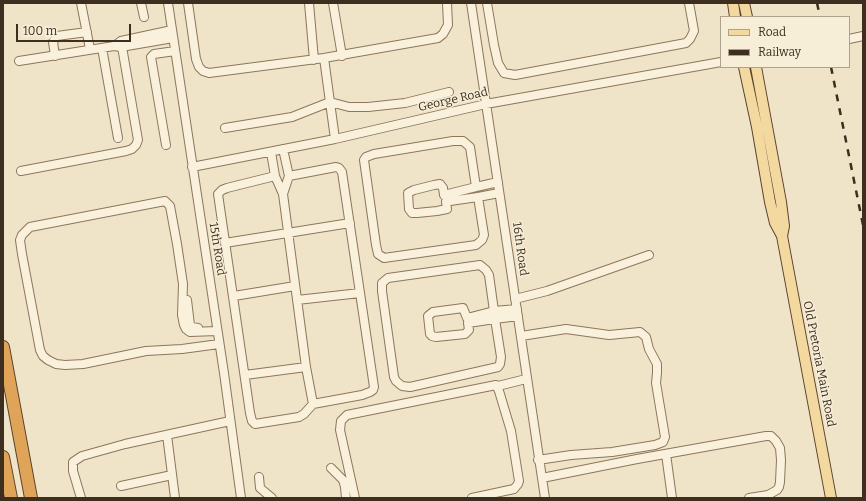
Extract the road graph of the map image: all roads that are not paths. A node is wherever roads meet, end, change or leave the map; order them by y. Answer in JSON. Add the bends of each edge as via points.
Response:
{"nodes":[{"id":1,"x":81,"y":3,"type":"edge"},
{"id":2,"x":140,"y":3,"type":"edge"},
{"id":3,"x":168,"y":3,"type":"edge"},
{"id":4,"x":188,"y":3,"type":"edge"},
{"id":5,"x":309,"y":3,"type":"edge"},
{"id":6,"x":333,"y":3,"type":"edge"},
{"id":7,"x":447,"y":3,"type":"edge"},
{"id":8,"x":471,"y":3,"type":"edge"},
{"id":9,"x":487,"y":3,"type":"edge"},
{"id":10,"x":689,"y":3,"type":"edge"},
{"id":11,"x":733,"y":3,"type":"edge"},
{"id":12,"x":744,"y":3,"type":"edge"},
{"id":13,"x":735,"y":16,"type":"edge"},
{"id":14,"x":747,"y":16,"type":"edge"},
{"id":15,"x":144,"y":17,"type":"dead end"},
{"id":16,"x":87,"y":32,"type":"junction"},
{"id":17,"x":172,"y":34,"type":"junction"},
{"id":18,"x":863,"y":36,"type":"edge"},
{"id":19,"x":852,"y":38,"type":"edge"},
{"id":20,"x":119,"y":44,"type":"junction"},
{"id":21,"x":102,"y":48,"type":"junction"},
{"id":22,"x":90,"y":49,"type":"junction"},
{"id":23,"x":175,"y":51,"type":"junction"},
{"id":24,"x":54,"y":56,"type":"junction"},
{"id":25,"x":342,"y":56,"type":"junction"},
{"id":26,"x":324,"y":58,"type":"junction"},
{"id":27,"x":314,"y":60,"type":"junction"},
{"id":28,"x":19,"y":61,"type":"dead end"},
{"id":29,"x":720,"y":62,"type":"edge"},
{"id":30,"x":744,"y":68,"type":"edge"},
{"id":31,"x":756,"y":68,"type":"edge"},
{"id":32,"x":449,"y":92,"type":"dead end"},
{"id":33,"x":330,"y":102,"type":"junction"},
{"id":34,"x":486,"y":104,"type":"junction"},
{"id":35,"x":225,"y":128,"type":"dead end"},
{"id":36,"x":118,"y":138,"type":"dead end"},
{"id":37,"x":335,"y":139,"type":"junction"},
{"id":38,"x":166,"y":145,"type":"dead end"},
{"id":39,"x":283,"y":149,"type":"junction"},
{"id":40,"x":271,"y":152,"type":"junction"},
{"id":41,"x":192,"y":167,"type":"junction"},
{"id":42,"x":21,"y":171,"type":"dead end"},
{"id":43,"x":275,"y":176,"type":"junction"},
{"id":44,"x":289,"y":176,"type":"junction"},
{"id":45,"x":498,"y":182,"type":"junction"},
{"id":46,"x":476,"y":187,"type":"junction"},
{"id":47,"x":499,"y":193,"type":"junction"},
{"id":48,"x":283,"y":194,"type":"junction"},
{"id":49,"x":478,"y":197,"type":"junction"},
{"id":50,"x":445,"y":198,"type":"junction"},
{"id":51,"x":350,"y":223,"type":"junction"},
{"id":52,"x":288,"y":234,"type":"junction"},
{"id":53,"x":782,"y":236,"type":"junction"},
{"id":54,"x":225,"y":243,"type":"junction"},
{"id":55,"x":649,"y":255,"type":"dead end"},
{"id":56,"x":296,"y":286,"type":"junction"},
{"id":57,"x":360,"y":293,"type":"junction"},
{"id":58,"x":234,"y":296,"type":"junction"},
{"id":59,"x":515,"y":299,"type":"junction"},
{"id":60,"x":297,"y":300,"type":"junction"},
{"id":61,"x":518,"y":313,"type":"junction"},
{"id":62,"x":494,"y":315,"type":"junction"},
{"id":63,"x":467,"y":321,"type":"junction"},
{"id":64,"x":217,"y":328,"type":"junction"},
{"id":65,"x":521,"y":336,"type":"junction"},
{"id":66,"x":219,"y":344,"type":"junction"},
{"id":67,"x":3,"y":347,"type":"edge"},
{"id":68,"x":306,"y":367,"type":"junction"},
{"id":69,"x":245,"y":375,"type":"junction"},
{"id":70,"x":527,"y":382,"type":"junction"},
{"id":71,"x":499,"y":388,"type":"junction"},
{"id":72,"x":313,"y":404,"type":"junction"},
{"id":73,"x":230,"y":421,"type":"junction"},
{"id":74,"x":167,"y":435,"type":"junction"},
{"id":75,"x":666,"y":454,"type":"junction"},
{"id":76,"x":3,"y":457,"type":"edge"},
{"id":77,"x":538,"y":460,"type":"junction"},
{"id":78,"x":332,"y":468,"type":"dead end"},
{"id":79,"x":172,"y":475,"type":"junction"},
{"id":80,"x":259,"y":477,"type":"dead end"},
{"id":81,"x":542,"y":478,"type":"junction"},
{"id":82,"x":121,"y":486,"type":"dead end"},
{"id":83,"x":11,"y":498,"type":"edge"},
{"id":84,"x":31,"y":498,"type":"edge"},
{"id":85,"x":81,"y":498,"type":"edge"},
{"id":86,"x":175,"y":498,"type":"edge"},
{"id":87,"x":241,"y":498,"type":"edge"},
{"id":88,"x":272,"y":498,"type":"edge"},
{"id":89,"x":346,"y":498,"type":"edge"},
{"id":90,"x":355,"y":498,"type":"edge"},
{"id":91,"x":472,"y":498,"type":"edge"},
{"id":92,"x":545,"y":498,"type":"edge"},
{"id":93,"x":672,"y":498,"type":"edge"},
{"id":94,"x":749,"y":498,"type":"edge"},
{"id":95,"x":831,"y":498,"type":"edge"}],
"edges":[{"from":1,"to":16,"type":"street"},
{"from":2,"to":15,"type":"street"},
{"from":3,"to":17,"type":"street","name":"15th Road"},
{"from":4,"to":27,"type":"street","via":[[196,59],[203,71],[209,73]]},
{"from":5,"to":27,"type":"street"},
{"from":6,"to":25,"type":"street"},
{"from":7,"to":25,"type":"street","via":[[448,25],[438,38]]},
{"from":8,"to":34,"type":"street","name":"16th Road"},
{"from":9,"to":10,"type":"street","via":[[498,63],[504,73],[515,74],[686,43],[694,31]]},
{"from":11,"to":13,"type":"main road"},
{"from":12,"to":14,"type":"main road"},
{"from":16,"to":22,"type":"street"},
{"from":16,"to":24,"type":"street","via":[[57,36],[53,42]]},
{"from":17,"to":20,"type":"street"},
{"from":17,"to":23,"type":"street","name":"15th Road"},
{"from":18,"to":19,"type":"street"},
{"from":20,"to":21,"type":"street"},
{"from":20,"to":42,"type":"street","via":[[138,140],[136,145],[126,151]]},
{"from":21,"to":22,"type":"street"},
{"from":21,"to":36,"type":"street"},
{"from":22,"to":24,"type":"street"},
{"from":23,"to":38,"type":"street","via":[[154,54],[151,57]]},
{"from":23,"to":41,"type":"street","name":"15th Road"},
{"from":24,"to":28,"type":"street"},
{"from":25,"to":26,"type":"street"},
{"from":26,"to":27,"type":"street"},
{"from":26,"to":33,"type":"street"},
{"from":29,"to":34,"type":"street","name":"George Road"},
{"from":30,"to":53,"type":"main road","name":"Old Pretoria Main Road","via":[[770,202]]},
{"from":31,"to":53,"type":"main road","name":"Old Pretoria Main Road","via":[[781,202],[784,226]]},
{"from":32,"to":33,"type":"street","via":[[406,103],[368,107]]},
{"from":33,"to":35,"type":"street","via":[[292,117]]},
{"from":33,"to":37,"type":"street"},
{"from":34,"to":37,"type":"street","name":"George Road"},
{"from":34,"to":45,"type":"street","name":"16th Road"},
{"from":37,"to":39,"type":"street","name":"George Road"},
{"from":39,"to":40,"type":"street","name":"George Road"},
{"from":39,"to":44,"type":"street"},
{"from":40,"to":41,"type":"street","name":"George Road"},
{"from":40,"to":43,"type":"street"},
{"from":41,"to":64,"type":"street","name":"15th Road"},
{"from":43,"to":48,"type":"street"},
{"from":43,"to":54,"type":"street","via":[[220,191],[218,200]]},
{"from":44,"to":48,"type":"street"},
{"from":44,"to":51,"type":"street","via":[[339,168],[342,172]]},
{"from":45,"to":46,"type":"street"},
{"from":45,"to":47,"type":"street","name":"16th Road"},
{"from":46,"to":49,"type":"street","via":[[470,147],[462,141],[374,154],[366,156],[364,160],[376,245],[378,254],[384,258],[478,244],[484,235]]},
{"from":46,"to":50,"type":"street"},
{"from":47,"to":49,"type":"street"},
{"from":47,"to":59,"type":"street","name":"16th Road"},
{"from":48,"to":52,"type":"street"},
{"from":49,"to":50,"type":"street","via":[[455,200]]},
{"from":50,"to":50,"type":"street","via":[[448,208],[442,210],[412,213],[409,209],[410,191],[438,184],[442,185]]},
{"from":51,"to":52,"type":"street"},
{"from":51,"to":57,"type":"street"},
{"from":52,"to":54,"type":"street"},
{"from":52,"to":56,"type":"street"},
{"from":53,"to":95,"type":"main road","name":"Old Pretoria Main Road"},
{"from":54,"to":58,"type":"street"},
{"from":55,"to":59,"type":"street","via":[[547,291]]},
{"from":56,"to":58,"type":"street"},
{"from":56,"to":60,"type":"street"},
{"from":57,"to":60,"type":"street"},
{"from":57,"to":72,"type":"street","via":[[373,390],[362,395]]},
{"from":58,"to":69,"type":"street"},
{"from":59,"to":61,"type":"street","name":"16th Road"},
{"from":60,"to":68,"type":"street"},
{"from":61,"to":62,"type":"street"},
{"from":61,"to":65,"type":"street","name":"16th Road"},
{"from":62,"to":62,"type":"street","via":[[501,357],[498,367],[410,387],[402,386],[396,381],[382,291],[384,281],[388,278],[482,265],[489,275]]},
{"from":62,"to":63,"type":"street"},
{"from":63,"to":63,"type":"street","via":[[469,330],[465,334],[436,337],[430,334],[428,316],[431,312],[463,308]]},
{"from":64,"to":66,"type":"street","name":"15th Road"},
{"from":64,"to":66,"type":"street","via":[[190,332],[184,325],[183,284],[178,244],[170,206],[165,200],[30,228],[22,235],[22,254],[40,350],[48,360],[56,364],[83,364],[146,351]]},
{"from":65,"to":70,"type":"street","name":"16th Road"},
{"from":65,"to":77,"type":"street","via":[[566,329],[609,335],[640,332],[646,337],[657,364],[656,383],[665,437],[663,442],[612,452]]},
{"from":66,"to":73,"type":"street","name":"15th Road"},
{"from":67,"to":84,"type":"highway"},
{"from":68,"to":69,"type":"street"},
{"from":68,"to":72,"type":"street"},
{"from":69,"to":72,"type":"street","via":[[252,421],[256,424],[299,416]]},
{"from":70,"to":71,"type":"street"},
{"from":70,"to":77,"type":"street","name":"16th Road"},
{"from":71,"to":90,"type":"street","via":[[494,385],[347,415],[341,421],[340,430]]},
{"from":71,"to":91,"type":"street","via":[[511,432],[519,481],[514,489]]},
{"from":73,"to":74,"type":"street"},
{"from":73,"to":87,"type":"street","name":"15th Road"},
{"from":74,"to":79,"type":"street"},
{"from":74,"to":85,"type":"street","via":[[77,459],[73,462],[73,471]]},
{"from":75,"to":81,"type":"street"},
{"from":75,"to":93,"type":"street"},
{"from":75,"to":94,"type":"street","via":[[771,436],[780,448],[779,487],[774,493]]},
{"from":76,"to":83,"type":"highway"},
{"from":77,"to":81,"type":"street","name":"16th Road"},
{"from":78,"to":89,"type":"street","via":[[343,480]]},
{"from":79,"to":82,"type":"street"},
{"from":79,"to":86,"type":"street"},
{"from":80,"to":88,"type":"street","via":[[260,488]]},
{"from":81,"to":92,"type":"street","name":"16th Road"}]}
